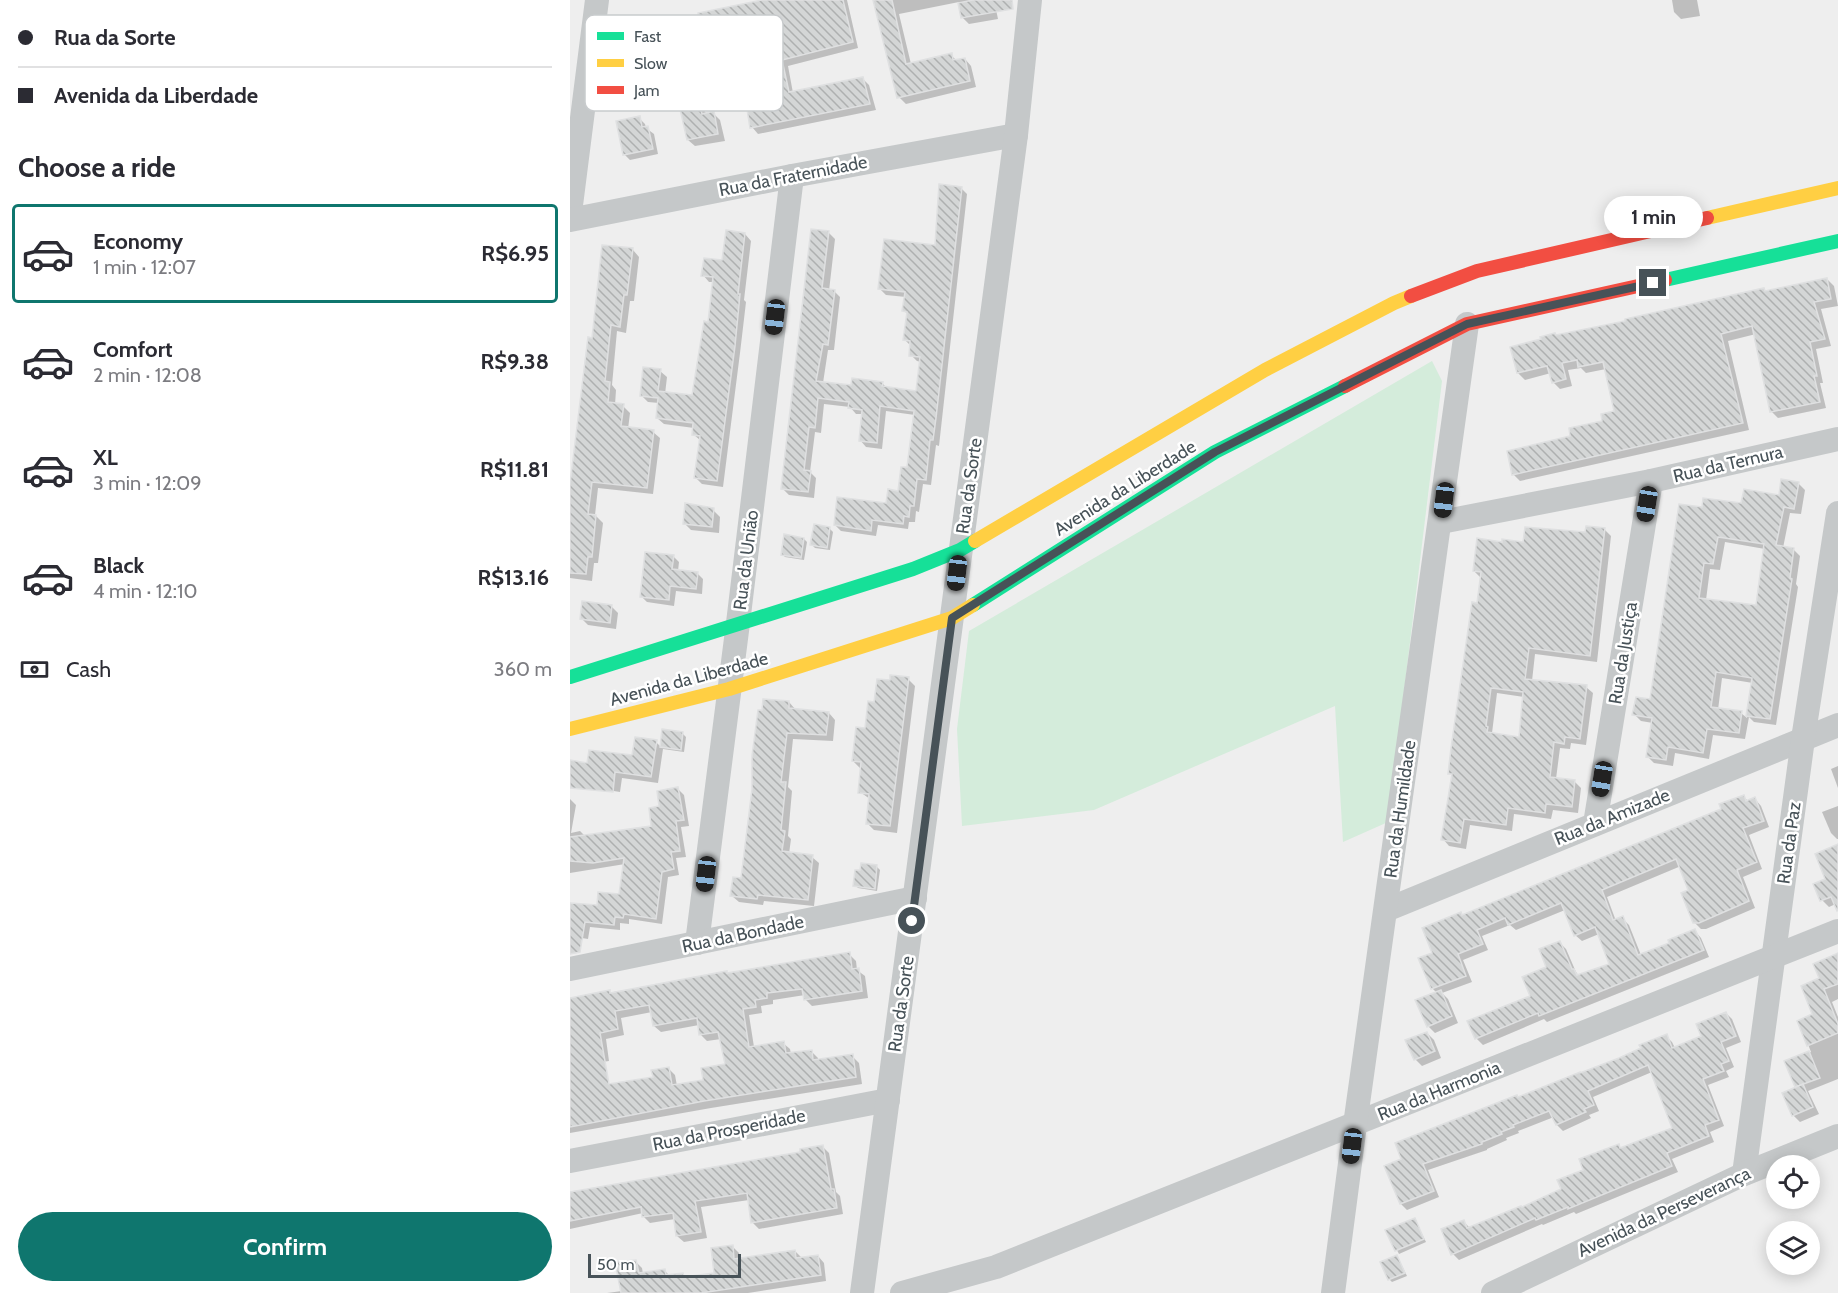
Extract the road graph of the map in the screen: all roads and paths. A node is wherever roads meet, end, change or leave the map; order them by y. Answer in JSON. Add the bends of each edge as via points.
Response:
{"nodes":[{"id":1,"x":597,"y":0,"type":"edge"},
{"id":2,"x":1030,"y":0,"type":"edge"},
{"id":3,"x":595,"y":15,"type":"edge"},
{"id":4,"x":585,"y":95,"type":"edge"},
{"id":5,"x":1016,"y":135,"type":"junction"},
{"id":6,"x":792,"y":176,"type":"junction"},
{"id":7,"x":1838,"y":188,"type":"edge"},
{"id":8,"x":570,"y":213,"type":"edge"},
{"id":9,"x":570,"y":220,"type":"edge"},
{"id":10,"x":1838,"y":241,"type":"edge"},
{"id":11,"x":1467,"y":324,"type":"junction"},
{"id":12,"x":1838,"y":439,"type":"edge"},
{"id":13,"x":1651,"y":482,"type":"junction"},
{"id":14,"x":1838,"y":513,"type":"edge"},
{"id":15,"x":1441,"y":522,"type":"junction"},
{"id":16,"x":960,"y":550,"type":"junction"},
{"id":17,"x":952,"y":618,"type":"junction"},
{"id":18,"x":738,"y":623,"type":"junction"},
{"id":19,"x":570,"y":677,"type":"edge"},
{"id":20,"x":729,"y":689,"type":"junction"},
{"id":21,"x":1838,"y":725,"type":"edge"},
{"id":22,"x":570,"y":729,"type":"edge"},
{"id":23,"x":1803,"y":739,"type":"junction"},
{"id":24,"x":1595,"y":824,"type":"junction"},
{"id":25,"x":915,"y":898,"type":"junction"},
{"id":26,"x":1386,"y":910,"type":"junction"},
{"id":27,"x":1838,"y":931,"type":"edge"},
{"id":28,"x":697,"y":943,"type":"junction"},
{"id":29,"x":1773,"y":957,"type":"junction"},
{"id":30,"x":570,"y":969,"type":"edge"},
{"id":31,"x":888,"y":1100,"type":"junction"},
{"id":32,"x":1355,"y":1125,"type":"junction"},
{"id":33,"x":1838,"y":1136,"type":"edge"},
{"id":34,"x":570,"y":1161,"type":"edge"},
{"id":35,"x":1744,"y":1174,"type":"junction"},
{"id":36,"x":862,"y":1293,"type":"edge"},
{"id":37,"x":902,"y":1293,"type":"edge"},
{"id":38,"x":1333,"y":1293,"type":"edge"},
{"id":39,"x":1493,"y":1293,"type":"edge"}],
"edges":[{"from":1,"to":3,"type":"street"},
{"from":2,"to":5,"type":"street","name":"Rua da Sorte"},
{"from":4,"to":8,"type":"street"},
{"from":5,"to":6,"type":"street","name":"Rua da Fraternidade"},
{"from":5,"to":16,"type":"street","name":"Rua da Sorte"},
{"from":6,"to":9,"type":"street","name":"Rua da Fraternidade"},
{"from":6,"to":18,"type":"street","name":"Rua da União"},
{"from":7,"to":16,"type":"street","name":"Avenida da Liberdade","via":[[1477,271],[1394,303],[1265,370]]},
{"from":10,"to":11,"type":"street","name":"Avenida da Liberdade"},
{"from":11,"to":15,"type":"street","name":"Rua da Humildade"},
{"from":11,"to":17,"type":"street","name":"Avenida da Liberdade","via":[[1215,452]]},
{"from":12,"to":13,"type":"street","name":"Rua da Ternura"},
{"from":13,"to":15,"type":"street","name":"Rua da Ternura"},
{"from":13,"to":24,"type":"street","name":"Rua da Justiça"},
{"from":14,"to":23,"type":"street","name":"Rua da Paz"},
{"from":15,"to":26,"type":"street","name":"Rua da Humildade"},
{"from":16,"to":17,"type":"street","name":"Rua da Sorte"},
{"from":16,"to":18,"type":"street","name":"Avenida da Liberdade","via":[[913,569]]},
{"from":17,"to":20,"type":"street","name":"Avenida da Liberdade"},
{"from":17,"to":25,"type":"street","name":"Rua da Sorte"},
{"from":18,"to":19,"type":"street","name":"Avenida da Liberdade"},
{"from":18,"to":20,"type":"street","name":"Rua da União"},
{"from":20,"to":22,"type":"street","name":"Avenida da Liberdade"},
{"from":20,"to":28,"type":"street","name":"Rua da União"},
{"from":21,"to":23,"type":"street","name":"Rua da Amizade"},
{"from":23,"to":24,"type":"street","name":"Rua da Amizade"},
{"from":23,"to":29,"type":"street","name":"Rua da Paz"},
{"from":24,"to":26,"type":"street","name":"Rua da Amizade"},
{"from":25,"to":28,"type":"street","name":"Rua da Bondade"},
{"from":25,"to":31,"type":"street","name":"Rua da Sorte"},
{"from":26,"to":32,"type":"street","name":"Rua da Humildade"},
{"from":27,"to":29,"type":"street","name":"Rua da Harmonia"},
{"from":28,"to":30,"type":"street","name":"Rua da Bondade"},
{"from":29,"to":32,"type":"street","name":"Rua da Harmonia"},
{"from":29,"to":35,"type":"street","name":"Rua da Paz"},
{"from":31,"to":34,"type":"street","name":"Rua da Prosperidade"},
{"from":31,"to":36,"type":"street","name":"Rua da Sorte"},
{"from":32,"to":37,"type":"street","name":"Rua da Harmonia","via":[[996,1267]]},
{"from":32,"to":38,"type":"street","name":"Rua da Humildade"},
{"from":33,"to":35,"type":"street","name":"Avenida da Perseverança"},
{"from":35,"to":39,"type":"street","name":"Avenida da Perseverança"}]}
